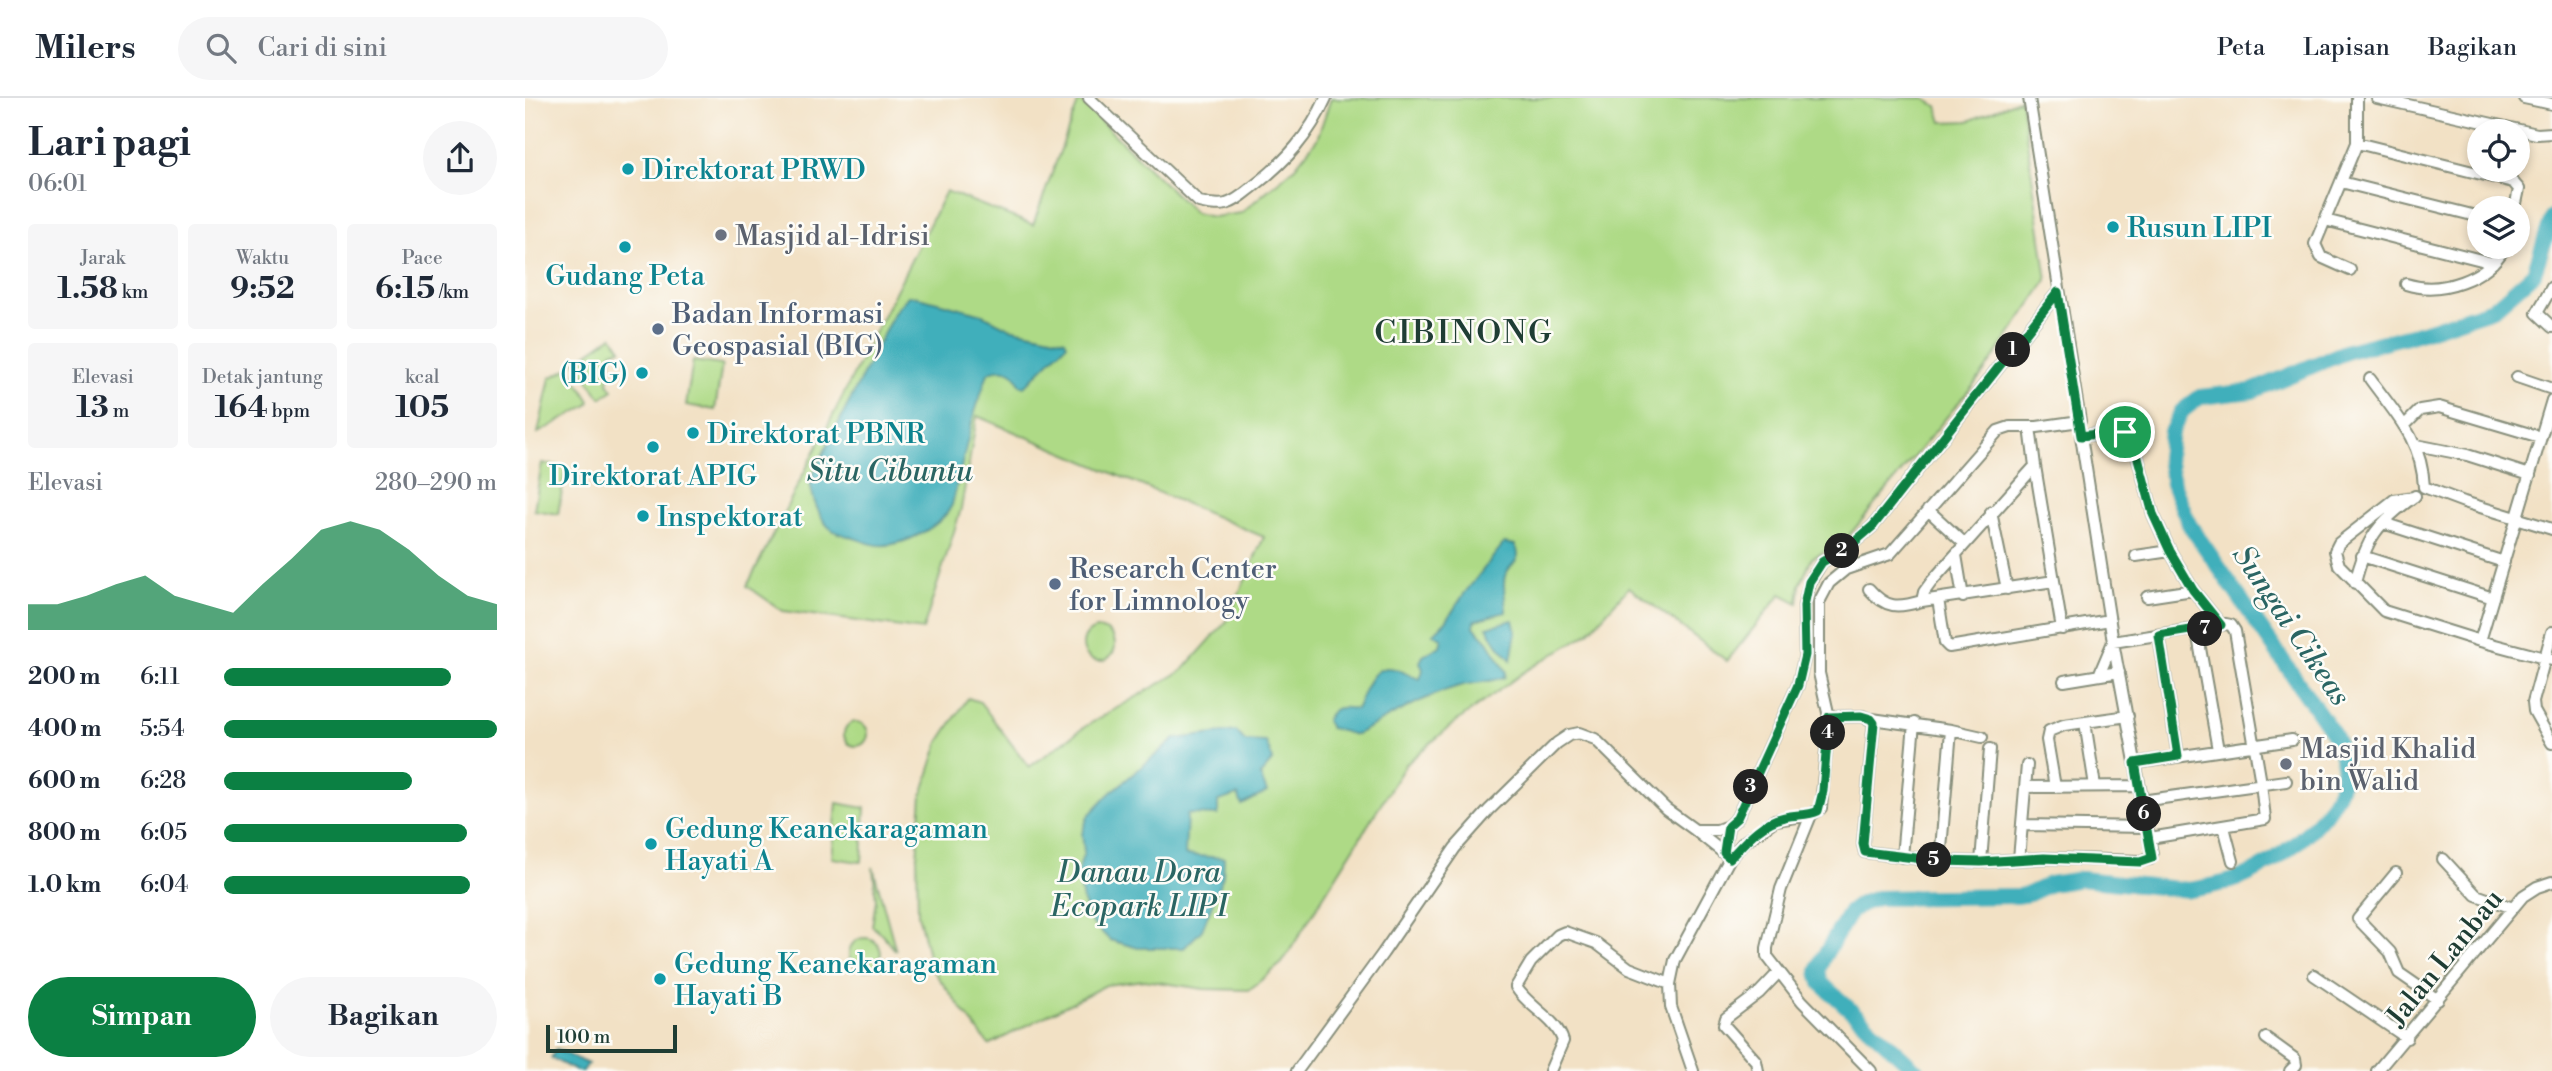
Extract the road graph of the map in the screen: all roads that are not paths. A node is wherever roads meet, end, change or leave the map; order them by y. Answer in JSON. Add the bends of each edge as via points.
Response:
{"nodes":[{"id":1,"x":1089,"y":98,"type":"edge"},
{"id":2,"x":1326,"y":98,"type":"edge"},
{"id":3,"x":2029,"y":98,"type":"edge"},
{"id":4,"x":2357,"y":98,"type":"edge"},
{"id":5,"x":2377,"y":98,"type":"edge"},
{"id":6,"x":2524,"y":98,"type":"edge"},
{"id":7,"x":2552,"y":104,"type":"edge"},
{"id":8,"x":2552,"y":133,"type":"edge"},
{"id":9,"x":2357,"y":143,"type":"junction"},
{"id":10,"x":2341,"y":182,"type":"junction"},
{"id":11,"x":2518,"y":196,"type":"edge"},
{"id":12,"x":2467,"y":214,"type":"edge"},
{"id":13,"x":2325,"y":220,"type":"junction"},
{"id":14,"x":2496,"y":259,"type":"edge"},
{"id":15,"x":2493,"y":263,"type":"junction"},
{"id":16,"x":2350,"y":270,"type":"dead end"},
{"id":17,"x":2406,"y":284,"type":"dead end"},
{"id":18,"x":2552,"y":287,"type":"edge"},
{"id":19,"x":2058,"y":292,"type":"junction"},
{"id":20,"x":2552,"y":327,"type":"edge"},
{"id":21,"x":2517,"y":377,"type":"dead end"},
{"id":22,"x":2370,"y":379,"type":"dead end"},
{"id":23,"x":2552,"y":389,"type":"edge"},
{"id":24,"x":2552,"y":400,"type":"edge"},
{"id":25,"x":2080,"y":421,"type":"junction"},
{"id":26,"x":2404,"y":426,"type":"junction"},
{"id":27,"x":2030,"y":427,"type":"junction"},
{"id":28,"x":2081,"y":436,"type":"junction"},
{"id":29,"x":2540,"y":437,"type":"junction"},
{"id":30,"x":2416,"y":445,"type":"junction"},
{"id":31,"x":2035,"y":466,"type":"junction"},
{"id":32,"x":2530,"y":475,"type":"junction"},
{"id":33,"x":2424,"y":487,"type":"junction"},
{"id":34,"x":2414,"y":497,"type":"junction"},
{"id":35,"x":1928,"y":510,"type":"junction"},
{"id":36,"x":1991,"y":512,"type":"junction"},
{"id":37,"x":2516,"y":517,"type":"junction"},
{"id":38,"x":2383,"y":523,"type":"junction"},
{"id":39,"x":2552,"y":529,"type":"edge"},
{"id":40,"x":1965,"y":544,"type":"junction"},
{"id":41,"x":2170,"y":551,"type":"junction"},
{"id":42,"x":1956,"y":555,"type":"junction"},
{"id":43,"x":2136,"y":556,"type":"dead end"},
{"id":44,"x":2362,"y":556,"type":"junction"},
{"id":45,"x":2504,"y":562,"type":"junction"},
{"id":46,"x":2054,"y":581,"type":"junction"},
{"id":47,"x":2355,"y":583,"type":"junction"},
{"id":48,"x":1869,"y":589,"type":"dead end"},
{"id":49,"x":2007,"y":589,"type":"junction"},
{"id":50,"x":2193,"y":590,"type":"junction"},
{"id":51,"x":1963,"y":597,"type":"junction"},
{"id":52,"x":2147,"y":597,"type":"dead end"},
{"id":53,"x":2493,"y":598,"type":"junction"},
{"id":54,"x":1938,"y":599,"type":"junction"},
{"id":55,"x":1922,"y":601,"type":"junction"},
{"id":56,"x":2110,"y":620,"type":"junction"},
{"id":57,"x":2221,"y":625,"type":"junction"},
{"id":58,"x":2062,"y":629,"type":"junction"},
{"id":59,"x":2197,"y":631,"type":"junction"},
{"id":60,"x":2552,"y":632,"type":"edge"},
{"id":61,"x":2159,"y":635,"type":"junction"},
{"id":62,"x":2480,"y":641,"type":"junction"},
{"id":63,"x":2113,"y":642,"type":"junction"},
{"id":64,"x":2549,"y":659,"type":"edge"},
{"id":65,"x":2119,"y":671,"type":"junction"},
{"id":66,"x":2099,"y":675,"type":"junction"},
{"id":67,"x":2064,"y":681,"type":"dead end"},
{"id":68,"x":2128,"y":716,"type":"junction"},
{"id":69,"x":1829,"y":717,"type":"junction"},
{"id":70,"x":2085,"y":722,"type":"junction"},
{"id":71,"x":1914,"y":723,"type":"junction"},
{"id":72,"x":2547,"y":723,"type":"edge"},
{"id":73,"x":1873,"y":724,"type":"junction"},
{"id":74,"x":1951,"y":730,"type":"junction"},
{"id":75,"x":1982,"y":737,"type":"dead end"},
{"id":76,"x":2292,"y":740,"type":"dead end"},
{"id":77,"x":2552,"y":743,"type":"edge"},
{"id":78,"x":2254,"y":745,"type":"junction"},
{"id":79,"x":1990,"y":749,"type":"dead end"},
{"id":80,"x":2218,"y":750,"type":"junction"},
{"id":81,"x":2178,"y":756,"type":"junction"},
{"id":82,"x":2135,"y":763,"type":"junction"},
{"id":83,"x":2027,"y":765,"type":"dead end"},
{"id":84,"x":2286,"y":781,"type":"dead end"},
{"id":85,"x":2261,"y":783,"type":"junction"},
{"id":86,"x":2095,"y":786,"type":"junction"},
{"id":87,"x":2139,"y":786,"type":"junction"},
{"id":88,"x":2025,"y":787,"type":"junction"},
{"id":89,"x":2055,"y":787,"type":"junction"},
{"id":90,"x":2141,"y":801,"type":"junction"},
{"id":91,"x":1811,"y":815,"type":"junction"},
{"id":92,"x":2023,"y":825,"type":"junction"},
{"id":93,"x":1728,"y":826,"type":"junction"},
{"id":94,"x":2224,"y":827,"type":"junction"},
{"id":95,"x":1695,"y":830,"type":"junction"},
{"id":96,"x":2148,"y":833,"type":"junction"},
{"id":97,"x":1727,"y":855,"type":"junction"},
{"id":98,"x":1902,"y":857,"type":"junction"},
{"id":99,"x":2019,"y":859,"type":"junction"},
{"id":100,"x":2443,"y":859,"type":"dead end"},
{"id":101,"x":1940,"y":861,"type":"junction"},
{"id":102,"x":2232,"y":861,"type":"dead end"},
{"id":103,"x":1981,"y":862,"type":"junction"},
{"id":104,"x":2396,"y":873,"type":"dead end"},
{"id":105,"x":2552,"y":882,"type":"edge"},
{"id":106,"x":2513,"y":908,"type":"junction"},
{"id":107,"x":1779,"y":972,"type":"junction"},
{"id":108,"x":2314,"y":975,"type":"dead end"},
{"id":109,"x":1670,"y":984,"type":"junction"},
{"id":110,"x":2438,"y":1000,"type":"junction"},
{"id":111,"x":2266,"y":1038,"type":"dead end"},
{"id":112,"x":2407,"y":1038,"type":"junction"},
{"id":113,"x":1866,"y":1070,"type":"edge"},
{"id":114,"x":1297,"y":1071,"type":"edge"},
{"id":115,"x":1550,"y":1071,"type":"edge"},
{"id":116,"x":1693,"y":1071,"type":"edge"},
{"id":117,"x":1758,"y":1071,"type":"edge"},
{"id":118,"x":2290,"y":1071,"type":"edge"},
{"id":119,"x":2377,"y":1071,"type":"edge"}],
"edges":[{"from":1,"to":2,"type":"street","via":[[1199,202],[1225,204],[1283,163]]},
{"from":3,"to":19,"type":"street"},
{"from":4,"to":9,"type":"street"},
{"from":5,"to":8,"type":"street","via":[[2537,134]]},
{"from":6,"to":7,"type":"street"},
{"from":9,"to":10,"type":"street"},
{"from":9,"to":11,"type":"street","via":[[2513,182],[2519,189]]},
{"from":10,"to":12,"type":"street"},
{"from":10,"to":13,"type":"street"},
{"from":13,"to":15,"type":"street"},
{"from":13,"to":16,"type":"street","via":[[2315,248],[2321,257]]},
{"from":14,"to":15,"type":"street"},
{"from":15,"to":17,"type":"street","via":[[2460,282],[2438,288]]},
{"from":18,"to":20,"type":"street","via":[[2537,313]]},
{"from":19,"to":25,"type":"street"},
{"from":19,"to":93,"type":"street","via":[[1873,526],[1815,571],[1804,606],[1805,655],[1798,685],[1737,818]]},
{"from":21,"to":23,"type":"street"},
{"from":22,"to":26,"type":"street"},
{"from":24,"to":29,"type":"street"},
{"from":25,"to":27,"type":"street"},
{"from":25,"to":28,"type":"street"},
{"from":26,"to":29,"type":"street","via":[[2420,410],[2439,407]]},
{"from":26,"to":30,"type":"street"},
{"from":27,"to":31,"type":"street"},
{"from":27,"to":35,"type":"street","via":[[1998,431]]},
{"from":28,"to":41,"type":"street","via":[[2130,433],[2153,514]]},
{"from":28,"to":56,"type":"street"},
{"from":29,"to":32,"type":"street"},
{"from":30,"to":32,"type":"street"},
{"from":30,"to":33,"type":"street"},
{"from":31,"to":36,"type":"street"},
{"from":31,"to":46,"type":"street"},
{"from":32,"to":37,"type":"street"},
{"from":33,"to":34,"type":"street"},
{"from":33,"to":37,"type":"street"},
{"from":34,"to":38,"type":"street"},
{"from":34,"to":47,"type":"street","via":[[2394,500],[2336,546],[2339,565]]},
{"from":35,"to":40,"type":"street"},
{"from":35,"to":69,"type":"street","via":[[1890,554],[1846,569],[1823,592],[1819,602],[1819,673]]},
{"from":36,"to":40,"type":"street"},
{"from":36,"to":49,"type":"street"},
{"from":37,"to":39,"type":"street"},
{"from":37,"to":45,"type":"street"},
{"from":38,"to":44,"type":"street"},
{"from":38,"to":45,"type":"street"},
{"from":40,"to":42,"type":"street"},
{"from":41,"to":43,"type":"street"},
{"from":41,"to":50,"type":"street"},
{"from":42,"to":51,"type":"street"},
{"from":42,"to":55,"type":"street","via":[[1928,586]]},
{"from":44,"to":47,"type":"street"},
{"from":44,"to":53,"type":"street"},
{"from":45,"to":53,"type":"street"},
{"from":46,"to":49,"type":"street"},
{"from":46,"to":58,"type":"street"},
{"from":47,"to":62,"type":"street","via":[[2384,611]]},
{"from":48,"to":55,"type":"street","via":[[1892,606]]},
{"from":49,"to":51,"type":"street"},
{"from":50,"to":52,"type":"street"},
{"from":50,"to":57,"type":"street"},
{"from":51,"to":54,"type":"street"},
{"from":53,"to":62,"type":"street"},
{"from":54,"to":55,"type":"street"},
{"from":54,"to":58,"type":"street","via":[[1949,647]]},
{"from":56,"to":58,"type":"street"},
{"from":56,"to":63,"type":"street"},
{"from":57,"to":59,"type":"street"},
{"from":57,"to":78,"type":"street","via":[[2231,625],[2235,631]]},
{"from":59,"to":61,"type":"street"},
{"from":59,"to":80,"type":"street"},
{"from":60,"to":64,"type":"street"},
{"from":61,"to":63,"type":"street"},
{"from":61,"to":81,"type":"street"},
{"from":62,"to":64,"type":"street"},
{"from":63,"to":65,"type":"street"},
{"from":63,"to":66,"type":"street"},
{"from":64,"to":72,"type":"street","via":[[2533,702],[2534,710]]},
{"from":65,"to":66,"type":"street"},
{"from":65,"to":68,"type":"street"},
{"from":66,"to":67,"type":"street"},
{"from":68,"to":70,"type":"street"},
{"from":68,"to":82,"type":"street"},
{"from":69,"to":73,"type":"street","via":[[1861,716]]},
{"from":69,"to":91,"type":"street","via":[[1822,802]]},
{"from":70,"to":86,"type":"street"},
{"from":70,"to":89,"type":"street","via":[[2049,731]]},
{"from":71,"to":73,"type":"street"},
{"from":71,"to":74,"type":"street"},
{"from":71,"to":98,"type":"street"},
{"from":72,"to":77,"type":"street"},
{"from":73,"to":98,"type":"street","via":[[1863,849]]},
{"from":74,"to":75,"type":"street"},
{"from":74,"to":101,"type":"street"},
{"from":76,"to":78,"type":"street"},
{"from":78,"to":80,"type":"street"},
{"from":78,"to":85,"type":"street"},
{"from":79,"to":103,"type":"street"},
{"from":80,"to":81,"type":"street"},
{"from":81,"to":82,"type":"street"},
{"from":82,"to":87,"type":"street"},
{"from":83,"to":88,"type":"street"},
{"from":84,"to":85,"type":"street"},
{"from":85,"to":90,"type":"street"},
{"from":85,"to":94,"type":"street","via":[[2265,819]]},
{"from":86,"to":87,"type":"street"},
{"from":86,"to":89,"type":"street"},
{"from":87,"to":90,"type":"street"},
{"from":88,"to":89,"type":"street"},
{"from":88,"to":92,"type":"street"},
{"from":90,"to":96,"type":"street"},
{"from":91,"to":97,"type":"street","via":[[1783,817],[1766,824]]},
{"from":91,"to":107,"type":"street","via":[[1781,889],[1767,948],[1767,957]]},
{"from":92,"to":96,"type":"street"},
{"from":92,"to":99,"type":"street"},
{"from":93,"to":95,"type":"street"},
{"from":93,"to":97,"type":"street"},
{"from":94,"to":96,"type":"street"},
{"from":94,"to":102,"type":"street"},
{"from":95,"to":97,"type":"street"},
{"from":95,"to":114,"type":"street","via":[[1666,809],[1594,739],[1579,733],[1563,739],[1455,848]]},
{"from":96,"to":99,"type":"street","via":[[2152,854],[2146,861]]},
{"from":97,"to":109,"type":"street","via":[[1675,960]]},
{"from":98,"to":101,"type":"street"},
{"from":99,"to":103,"type":"street"},
{"from":100,"to":106,"type":"street","via":[[2476,895]]},
{"from":101,"to":103,"type":"street"},
{"from":104,"to":110,"type":"street","via":[[2358,919],[2390,952],[2399,973]]},
{"from":105,"to":106,"type":"street","name":"Jalan Lanbau","via":[[2529,891]]},
{"from":106,"to":110,"type":"street","name":"Jalan Lanbau"},
{"from":107,"to":113,"type":"street"},
{"from":107,"to":117,"type":"street","via":[[1726,1018],[1724,1025],[1756,1061]]},
{"from":108,"to":112,"type":"street"},
{"from":109,"to":115,"type":"street","via":[[1629,968],[1596,943],[1565,932],[1558,934],[1516,985],[1560,1031],[1563,1041]]},
{"from":109,"to":116,"type":"street","via":[[1671,1007]]},
{"from":110,"to":112,"type":"street","name":"Jalan Lanbau"},
{"from":111,"to":118,"type":"street","via":[[2295,1059]]},
{"from":112,"to":119,"type":"street","name":"Jalan Lanbau"}]}
